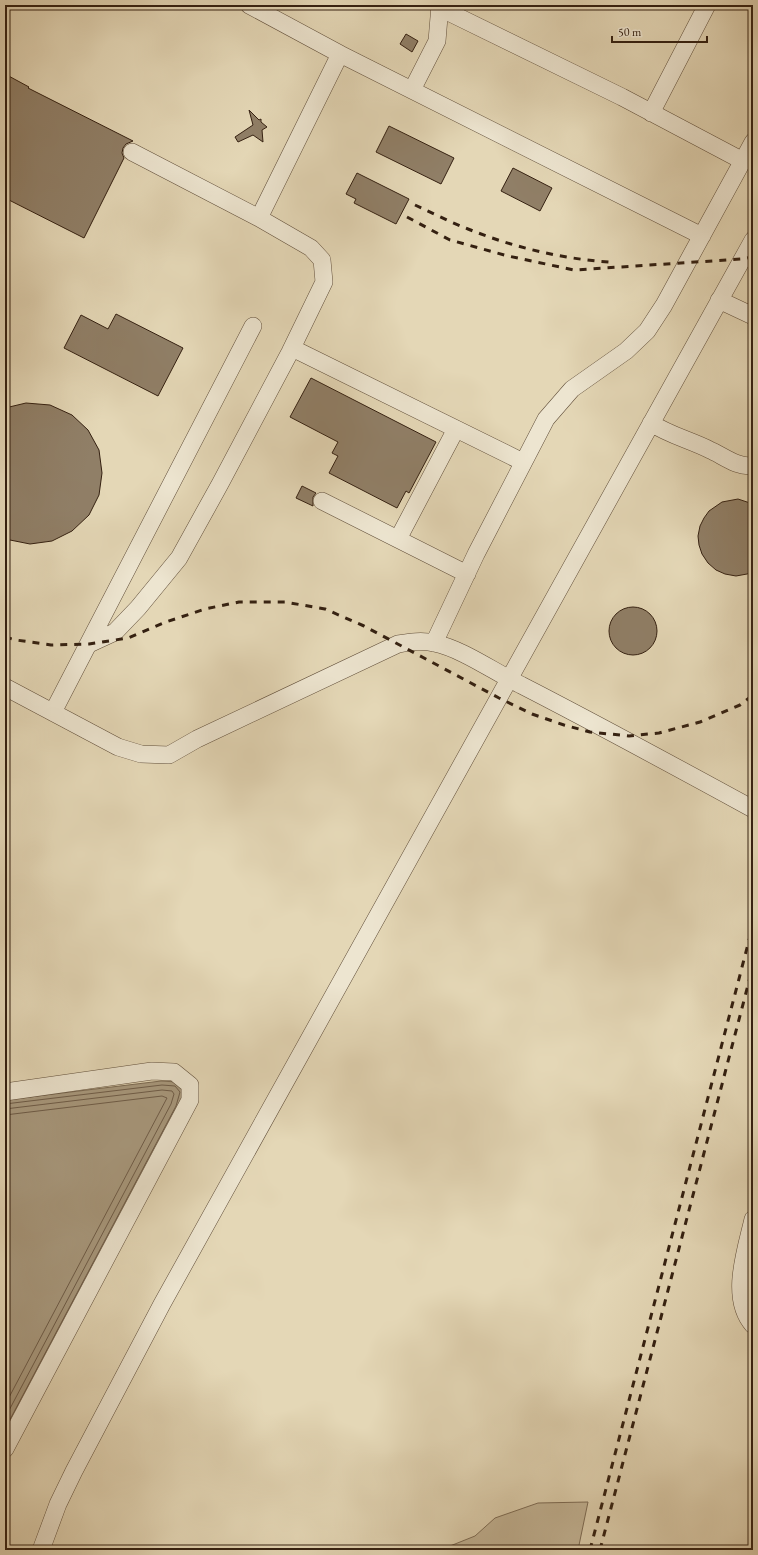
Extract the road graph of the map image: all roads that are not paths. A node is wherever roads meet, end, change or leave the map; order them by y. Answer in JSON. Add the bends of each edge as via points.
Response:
{"nodes":[{"id":1,"x":249,"y":5,"type":"edge"},
{"id":2,"x":707,"y":5,"type":"edge"},
{"id":3,"x":440,"y":7,"type":"edge"},
{"id":4,"x":340,"y":54,"type":"junction"},
{"id":5,"x":412,"y":90,"type":"junction"},
{"id":6,"x":651,"y":113,"type":"junction"},
{"id":7,"x":753,"y":142,"type":"edge"},
{"id":8,"x":132,"y":152,"type":"dead end"},
{"id":9,"x":743,"y":161,"type":"junction"},
{"id":10,"x":259,"y":218,"type":"junction"},
{"id":11,"x":702,"y":236,"type":"junction"},
{"id":12,"x":753,"y":240,"type":"edge"},
{"id":13,"x":719,"y":300,"type":"junction"},
{"id":14,"x":753,"y":316,"type":"edge"},
{"id":15,"x":253,"y":326,"type":"dead end"},
{"id":16,"x":292,"y":348,"type":"junction"},
{"id":17,"x":651,"y":423,"type":"junction"},
{"id":18,"x":456,"y":429,"type":"junction"},
{"id":19,"x":523,"y":462,"type":"junction"},
{"id":20,"x":753,"y":465,"type":"edge"},
{"id":21,"x":322,"y":500,"type":"dead end"},
{"id":22,"x":398,"y":539,"type":"junction"},
{"id":23,"x":467,"y":574,"type":"junction"},
{"id":24,"x":434,"y":643,"type":"junction"},
{"id":25,"x":89,"y":644,"type":"junction"},
{"id":26,"x":509,"y":680,"type":"junction"},
{"id":27,"x":5,"y":687,"type":"edge"},
{"id":28,"x":53,"y":712,"type":"junction"},
{"id":29,"x":753,"y":809,"type":"edge"},
{"id":30,"x":5,"y":1092,"type":"edge"},
{"id":31,"x":753,"y":1219,"type":"edge"},
{"id":32,"x":753,"y":1325,"type":"edge"},
{"id":33,"x":5,"y":1449,"type":"edge"},
{"id":34,"x":45,"y":1548,"type":"edge"}],
"edges":[{"from":1,"to":4,"type":"lane"},
{"from":2,"to":6,"type":"lane"},
{"from":3,"to":5,"type":"lane","via":[[437,41]]},
{"from":3,"to":6,"type":"lane"},
{"from":4,"to":5,"type":"lane"},
{"from":4,"to":10,"type":"lane"},
{"from":5,"to":11,"type":"lane"},
{"from":6,"to":9,"type":"lane"},
{"from":7,"to":9,"type":"lane"},
{"from":8,"to":10,"type":"lane"},
{"from":9,"to":11,"type":"lane"},
{"from":10,"to":16,"type":"lane","via":[[311,248],[322,260],[324,282]]},
{"from":11,"to":19,"type":"lane","via":[[647,331],[626,351],[572,389],[546,419]]},
{"from":12,"to":13,"type":"lane"},
{"from":13,"to":14,"type":"lane"},
{"from":13,"to":17,"type":"lane"},
{"from":15,"to":25,"type":"lane"},
{"from":16,"to":18,"type":"lane"},
{"from":16,"to":25,"type":"lane","via":[[179,558],[115,632]]},
{"from":17,"to":20,"type":"lane","via":[[662,431],[734,462]]},
{"from":17,"to":26,"type":"lane"},
{"from":18,"to":19,"type":"lane"},
{"from":18,"to":22,"type":"lane"},
{"from":19,"to":23,"type":"lane"},
{"from":21,"to":22,"type":"lane"},
{"from":22,"to":23,"type":"lane"},
{"from":23,"to":24,"type":"lane"},
{"from":24,"to":26,"type":"lane","via":[[464,654]]},
{"from":24,"to":28,"type":"lane","via":[[415,641],[398,644],[197,739],[169,755],[141,754],[118,747]]},
{"from":25,"to":28,"type":"lane"},
{"from":26,"to":29,"type":"lane","via":[[616,734]]},
{"from":26,"to":34,"type":"lane","via":[[162,1304],[58,1504]]},
{"from":27,"to":28,"type":"lane"},
{"from":30,"to":33,"type":"lane","via":[[152,1072],[174,1072],[190,1085],[190,1100]]},
{"from":31,"to":32,"type":"lane","via":[[741,1270],[741,1300]]}]}
